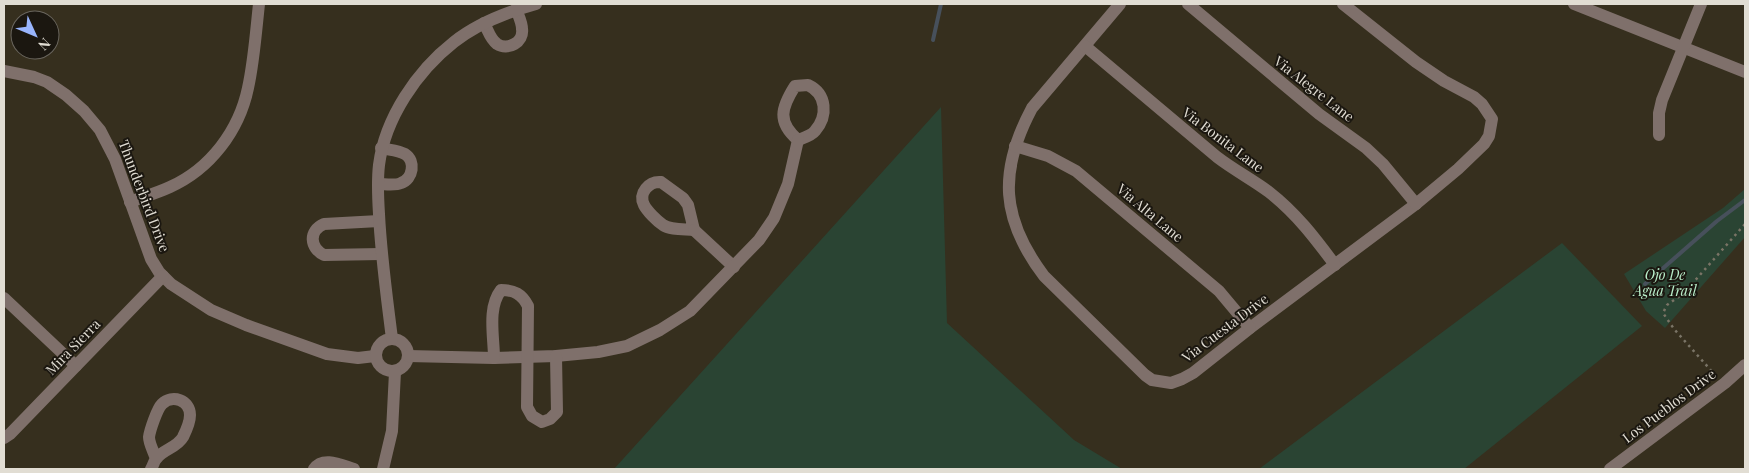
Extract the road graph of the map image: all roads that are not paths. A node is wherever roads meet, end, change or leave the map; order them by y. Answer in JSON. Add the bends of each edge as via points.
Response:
{"nodes":[{"id":1,"x":259,"y":4,"type":"edge"},
{"id":2,"x":536,"y":4,"type":"edge"},
{"id":3,"x":1120,"y":4,"type":"edge"},
{"id":4,"x":1188,"y":4,"type":"edge"},
{"id":5,"x":1343,"y":4,"type":"edge"},
{"id":6,"x":1574,"y":4,"type":"edge"},
{"id":7,"x":1701,"y":4,"type":"edge"},
{"id":8,"x":516,"y":9,"type":"junction"},
{"id":9,"x":484,"y":23,"type":"junction"},
{"id":10,"x":1085,"y":46,"type":"junction"},
{"id":11,"x":1684,"y":47,"type":"junction"},
{"id":12,"x":4,"y":71,"type":"edge"},
{"id":13,"x":1745,"y":72,"type":"edge"},
{"id":14,"x":1659,"y":135,"type":"dead end"},
{"id":15,"x":798,"y":140,"type":"dead end"},
{"id":16,"x":1015,"y":146,"type":"junction"},
{"id":17,"x":381,"y":148,"type":"junction"},
{"id":18,"x":378,"y":184,"type":"junction"},
{"id":19,"x":130,"y":202,"type":"junction"},
{"id":20,"x":1416,"y":204,"type":"junction"},
{"id":21,"x":379,"y":221,"type":"junction"},
{"id":22,"x":694,"y":230,"type":"dead end"},
{"id":23,"x":382,"y":254,"type":"junction"},
{"id":24,"x":1335,"y":265,"type":"junction"},
{"id":25,"x":734,"y":267,"type":"junction"},
{"id":26,"x":163,"y":276,"type":"junction"},
{"id":27,"x":4,"y":298,"type":"edge"},
{"id":28,"x":1250,"y":328,"type":"junction"},
{"id":29,"x":392,"y":339,"type":"junction"},
{"id":30,"x":375,"y":356,"type":"junction"},
{"id":31,"x":408,"y":356,"type":"junction"},
{"id":32,"x":556,"y":356,"type":"junction"},
{"id":33,"x":527,"y":357,"type":"junction"},
{"id":34,"x":494,"y":358,"type":"junction"},
{"id":35,"x":1745,"y":365,"type":"edge"},
{"id":36,"x":76,"y":366,"type":"junction"},
{"id":37,"x":395,"y":372,"type":"junction"},
{"id":38,"x":4,"y":438,"type":"edge"},
{"id":39,"x":153,"y":464,"type":"edge"},
{"id":40,"x":314,"y":469,"type":"edge"},
{"id":41,"x":354,"y":469,"type":"edge"},
{"id":42,"x":383,"y":469,"type":"edge"},
{"id":43,"x":1610,"y":469,"type":"edge"}],
"edges":[{"from":1,"to":19,"type":"street","via":[[247,95],[226,141],[187,178],[170,188]]},
{"from":2,"to":8,"type":"street"},
{"from":3,"to":10,"type":"street","name":"Via Cuesta Drive"},
{"from":4,"to":20,"type":"street","name":"Via Alegre Lane","via":[[1319,114],[1366,148]]},
{"from":5,"to":20,"type":"street","name":"Via Cuesta Drive","via":[[1416,62],[1474,97],[1492,119],[1484,144]]},
{"from":6,"to":11,"type":"street"},
{"from":7,"to":11,"type":"street"},
{"from":8,"to":9,"type":"street"},
{"from":8,"to":9,"type":"street","via":[[522,36],[509,47],[496,43]]},
{"from":9,"to":17,"type":"street","via":[[455,41],[427,68],[400,106]]},
{"from":10,"to":16,"type":"street","name":"Via Cuesta Drive","via":[[1032,108]]},
{"from":10,"to":24,"type":"street","name":"Via Bonita Lane","via":[[1217,157],[1290,210]]},
{"from":11,"to":13,"type":"street"},
{"from":11,"to":14,"type":"street","via":[[1662,100]]},
{"from":12,"to":19,"type":"street","name":"Thunderbird Drive","via":[[47,82],[84,111],[107,140]]},
{"from":15,"to":25,"type":"street","via":[[788,184],[774,218]]},
{"from":16,"to":28,"type":"street","name":"Via Alta Lane","via":[[1048,156],[1076,171],[1219,291]]},
{"from":16,"to":28,"type":"street","name":"Via Cuesta Drive","via":[[1008,185],[1010,203],[1020,238],[1031,258],[1044,276],[1144,374],[1161,383],[1182,379]]},
{"from":17,"to":18,"type":"street"},
{"from":17,"to":18,"type":"street","via":[[404,154],[412,167],[411,175],[401,184]]},
{"from":18,"to":21,"type":"street"},
{"from":19,"to":26,"type":"street","name":"Thunderbird Drive","via":[[152,259]]},
{"from":20,"to":24,"type":"street","name":"Via Cuesta Drive"},
{"from":21,"to":23,"type":"street"},
{"from":21,"to":23,"type":"street","via":[[324,224],[317,228],[312,241],[318,252],[324,255]]},
{"from":22,"to":25,"type":"street"},
{"from":23,"to":29,"type":"street"},
{"from":24,"to":28,"type":"street","name":"Via Cuesta Drive"},
{"from":25,"to":32,"type":"street","via":[[690,311],[660,330],[627,346]]},
{"from":26,"to":30,"type":"street","name":"Thunderbird Drive","via":[[200,304],[246,325],[327,354],[358,358]]},
{"from":26,"to":36,"type":"street","name":"Mira Sierra"},
{"from":27,"to":36,"type":"street"},
{"from":29,"to":30,"type":"street","via":[[379,345]]},
{"from":29,"to":31,"type":"street","via":[[405,345]]},
{"from":30,"to":37,"type":"street","via":[[379,366]]},
{"from":31,"to":34,"type":"street"},
{"from":31,"to":37,"type":"street","via":[[404,367]]},
{"from":32,"to":33,"type":"street"},
{"from":32,"to":33,"type":"street","via":[[557,412],[542,422],[532,416],[527,407]]},
{"from":33,"to":34,"type":"street"},
{"from":33,"to":34,"type":"street","via":[[528,306],[524,298],[511,290],[501,290],[493,307]]},
{"from":35,"to":43,"type":"street","name":"Los Pueblos Drive"},
{"from":36,"to":38,"type":"street","name":"Mira Sierra"},
{"from":37,"to":42,"type":"street","via":[[392,431]]},
{"from":39,"to":39,"type":"street","via":[[182,438],[190,417],[184,402],[174,398],[160,407],[150,437]]},
{"from":40,"to":41,"type":"street","via":[[321,462],[328,462]]}]}
